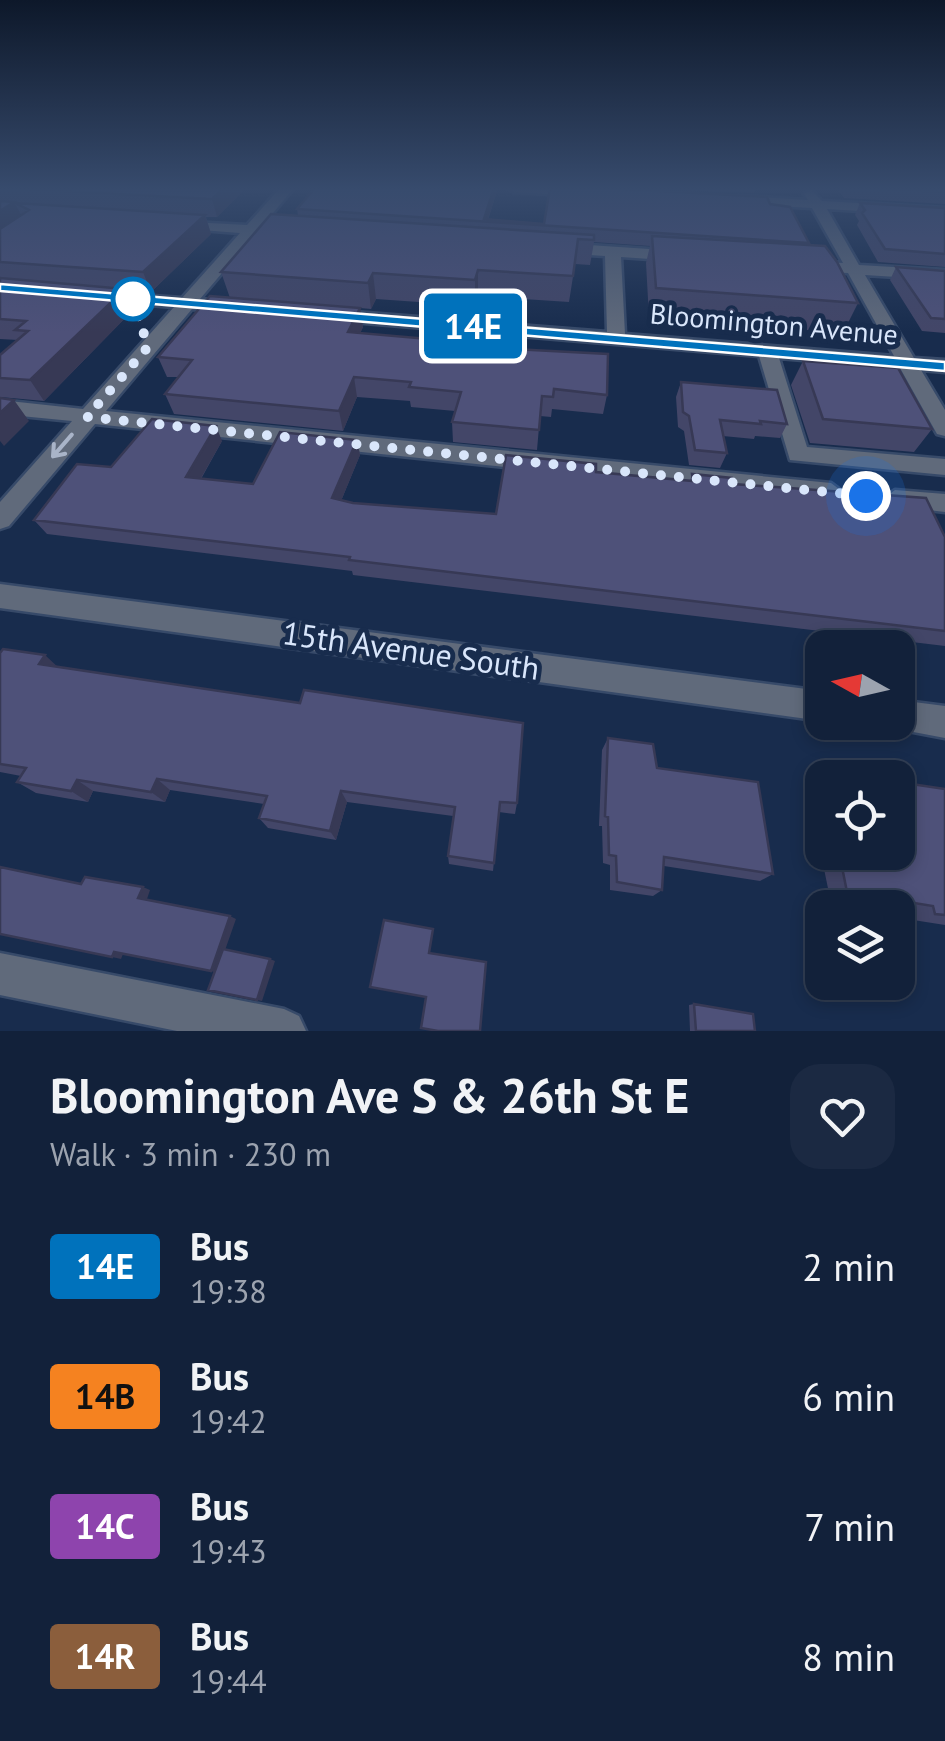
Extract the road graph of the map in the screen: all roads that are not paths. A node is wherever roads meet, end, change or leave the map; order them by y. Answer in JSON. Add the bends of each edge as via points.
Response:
{"nodes":[{"id":1,"x":243,"y":236,"type":"edge"},
{"id":2,"x":834,"y":236,"type":"edge"},
{"id":3,"x":538,"y":246,"type":"edge"},
{"id":4,"x":613,"y":251,"type":"junction"},
{"id":5,"x":691,"y":257,"type":"edge"},
{"id":6,"x":789,"y":264,"type":"edge"},
{"id":7,"x":851,"y":269,"type":"junction"},
{"id":8,"x":945,"y":275,"type":"edge"},
{"id":9,"x":78,"y":294,"type":"edge"},
{"id":10,"x":186,"y":303,"type":"junction"},
{"id":11,"x":250,"y":308,"type":"edge"},
{"id":12,"x":308,"y":313,"type":"edge"},
{"id":13,"x":616,"y":338,"type":"junction"},
{"id":14,"x":767,"y":351,"type":"junction"},
{"id":15,"x":905,"y":363,"type":"junction"},
{"id":16,"x":945,"y":366,"type":"edge"},
{"id":17,"x":0,"y":407,"type":"edge"},
{"id":18,"x":87,"y":417,"type":"junction"},
{"id":19,"x":945,"y":428,"type":"edge"},
{"id":20,"x":945,"y":468,"type":"edge"},
{"id":21,"x":945,"y":504,"type":"edge"},
{"id":22,"x":0,"y":519,"type":"edge"},
{"id":23,"x":0,"y":596,"type":"edge"},
{"id":24,"x":805,"y":704,"type":"edge"},
{"id":25,"x":915,"y":718,"type":"edge"},
{"id":26,"x":945,"y":722,"type":"edge"},
{"id":27,"x":0,"y":974,"type":"edge"},
{"id":28,"x":284,"y":1031,"type":"edge"}],
"edges":[{"from":1,"to":10,"type":"street"},
{"from":2,"to":7,"type":"street"},
{"from":3,"to":4,"type":"street"},
{"from":4,"to":5,"type":"street"},
{"from":4,"to":13,"type":"street"},
{"from":6,"to":7,"type":"street"},
{"from":7,"to":8,"type":"street"},
{"from":7,"to":15,"type":"street"},
{"from":9,"to":10,"type":"street"},
{"from":10,"to":11,"type":"street"},
{"from":10,"to":18,"type":"street"},
{"from":12,"to":13,"type":"street","name":"Bloomington Avenue"},
{"from":13,"to":14,"type":"street","name":"Bloomington Avenue"},
{"from":14,"to":15,"type":"street","name":"Bloomington Avenue"},
{"from":14,"to":20,"type":"street","via":[[798,454]]},
{"from":15,"to":16,"type":"street","name":"Bloomington Avenue"},
{"from":15,"to":19,"type":"street"},
{"from":17,"to":18,"type":"street"},
{"from":18,"to":21,"type":"street"},
{"from":18,"to":22,"type":"street","one_way":true},
{"from":23,"to":24,"type":"street","name":"15th Avenue South"},
{"from":25,"to":26,"type":"street"},
{"from":27,"to":28,"type":"street"}]}
